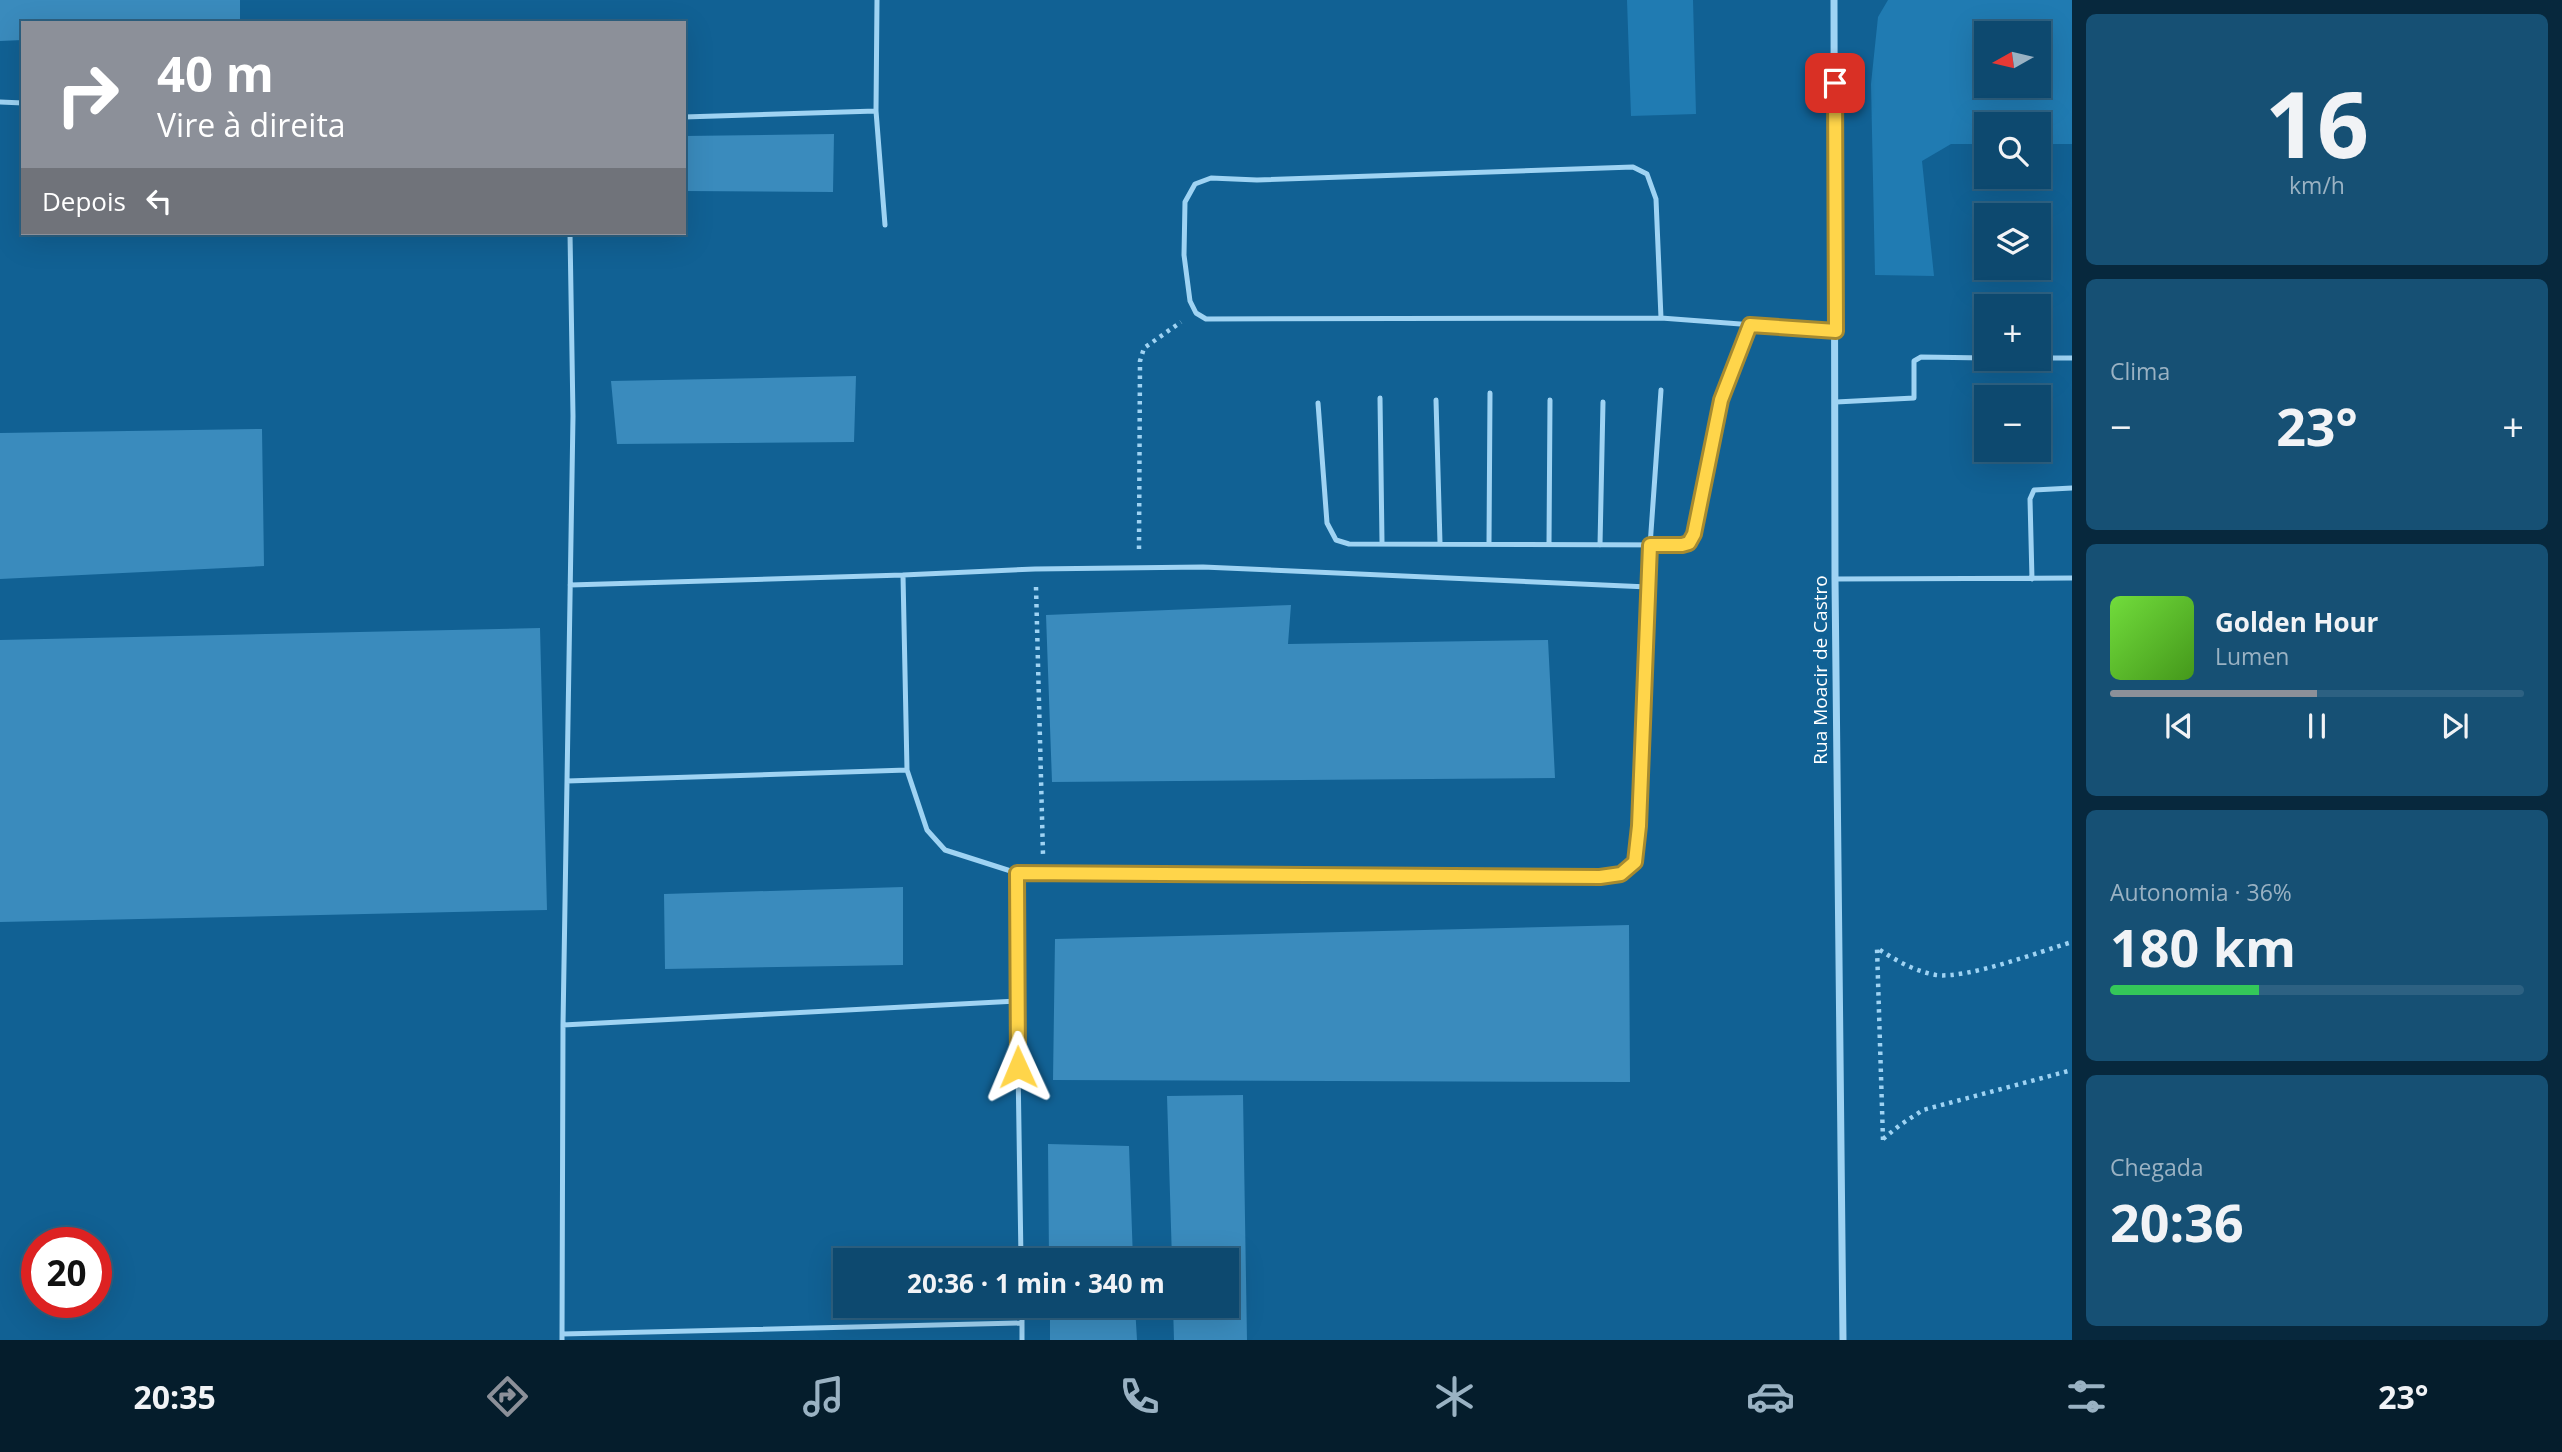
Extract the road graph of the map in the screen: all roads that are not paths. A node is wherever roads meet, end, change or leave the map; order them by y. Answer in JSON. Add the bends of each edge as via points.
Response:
{"nodes":[{"id":1,"x":877,"y":0,"type":"edge"},
{"id":2,"x":1834,"y":0,"type":"edge"},
{"id":3,"x":0,"y":102,"type":"edge"},
{"id":4,"x":21,"y":103,"type":"edge"},
{"id":5,"x":876,"y":111,"type":"junction"},
{"id":6,"x":686,"y":117,"type":"edge"},
{"id":7,"x":884,"y":225,"type":"dead end"},
{"id":8,"x":570,"y":235,"type":"edge"},
{"id":9,"x":1661,"y":318,"type":"junction"},
{"id":10,"x":1750,"y":325,"type":"junction"},
{"id":11,"x":1836,"y":331,"type":"junction"},
{"id":12,"x":1974,"y":358,"type":"edge"},
{"id":13,"x":2051,"y":358,"type":"edge"},
{"id":14,"x":2072,"y":358,"type":"edge"},
{"id":15,"x":1661,"y":390,"type":"dead end"},
{"id":16,"x":1490,"y":393,"type":"dead end"},
{"id":17,"x":1380,"y":398,"type":"dead end"},
{"id":18,"x":1436,"y":400,"type":"dead end"},
{"id":19,"x":1549,"y":400,"type":"dead end"},
{"id":20,"x":1603,"y":402,"type":"dead end"},
{"id":21,"x":1836,"y":402,"type":"junction"},
{"id":22,"x":1318,"y":403,"type":"dead end"},
{"id":23,"x":2072,"y":488,"type":"edge"},
{"id":24,"x":1382,"y":542,"type":"junction"},
{"id":25,"x":1440,"y":543,"type":"junction"},
{"id":26,"x":1489,"y":544,"type":"junction"},
{"id":27,"x":1549,"y":544,"type":"junction"},
{"id":28,"x":1600,"y":545,"type":"junction"},
{"id":29,"x":1650,"y":545,"type":"junction"},
{"id":30,"x":903,"y":575,"type":"junction"},
{"id":31,"x":2072,"y":578,"type":"edge"},
{"id":32,"x":1835,"y":579,"type":"junction"},
{"id":33,"x":2032,"y":579,"type":"junction"},
{"id":34,"x":570,"y":584,"type":"junction"},
{"id":35,"x":1648,"y":587,"type":"junction"},
{"id":36,"x":907,"y":769,"type":"junction"},
{"id":37,"x":567,"y":781,"type":"junction"},
{"id":38,"x":1017,"y":873,"type":"junction"},
{"id":39,"x":1017,"y":1001,"type":"junction"},
{"id":40,"x":563,"y":1025,"type":"junction"},
{"id":41,"x":1021,"y":1248,"type":"edge"},
{"id":42,"x":1022,"y":1318,"type":"edge"},
{"id":43,"x":1022,"y":1323,"type":"junction"},
{"id":44,"x":562,"y":1337,"type":"edge"},
{"id":45,"x":1022,"y":1340,"type":"edge"},
{"id":46,"x":1843,"y":1340,"type":"edge"}],
"edges":[{"from":1,"to":5,"type":"lane"},
{"from":2,"to":11,"type":"street","name":"Rua Moacir de Castro"},
{"from":3,"to":4,"type":"lane"},
{"from":5,"to":6,"type":"lane"},
{"from":5,"to":7,"type":"lane"},
{"from":8,"to":34,"type":"lane"},
{"from":9,"to":9,"type":"lane","via":[[1656,199],[1647,174],[1633,167],[1211,178],[1195,184],[1185,202],[1184,255],[1190,301],[1206,319]]},
{"from":9,"to":10,"type":"lane"},
{"from":10,"to":11,"type":"lane"},
{"from":10,"to":29,"type":"lane","via":[[1721,400],[1694,534],[1682,545]]},
{"from":11,"to":21,"type":"street","name":"Rua Moacir de Castro"},
{"from":12,"to":21,"type":"lane","via":[[1921,357],[1913,362],[1914,398]]},
{"from":13,"to":14,"type":"lane"},
{"from":15,"to":29,"type":"lane"},
{"from":16,"to":26,"type":"lane"},
{"from":17,"to":24,"type":"lane"},
{"from":18,"to":25,"type":"lane"},
{"from":19,"to":27,"type":"lane"},
{"from":20,"to":28,"type":"lane"},
{"from":21,"to":32,"type":"street","name":"Rua Moacir de Castro"},
{"from":22,"to":24,"type":"lane","via":[[1327,523],[1336,540]]},
{"from":23,"to":33,"type":"lane","via":[[2034,490],[2030,499]]},
{"from":24,"to":25,"type":"lane"},
{"from":25,"to":26,"type":"lane"},
{"from":26,"to":27,"type":"lane"},
{"from":27,"to":28,"type":"lane"},
{"from":28,"to":29,"type":"lane"},
{"from":29,"to":35,"type":"lane"},
{"from":30,"to":34,"type":"lane"},
{"from":30,"to":35,"type":"lane","via":[[1217,567]]},
{"from":30,"to":36,"type":"lane"},
{"from":31,"to":33,"type":"lane"},
{"from":32,"to":33,"type":"lane"},
{"from":32,"to":46,"type":"street","name":"Rua Moacir de Castro"},
{"from":34,"to":37,"type":"lane"},
{"from":35,"to":38,"type":"lane","via":[[1639,826],[1635,862],[1621,874]]},
{"from":36,"to":37,"type":"lane"},
{"from":36,"to":38,"type":"lane","via":[[927,830],[945,850]]},
{"from":37,"to":40,"type":"lane"},
{"from":38,"to":39,"type":"lane"},
{"from":39,"to":40,"type":"lane"},
{"from":39,"to":41,"type":"lane"},
{"from":40,"to":44,"type":"lane"},
{"from":42,"to":43,"type":"lane"},
{"from":43,"to":44,"type":"lane"},
{"from":43,"to":45,"type":"lane"}]}
